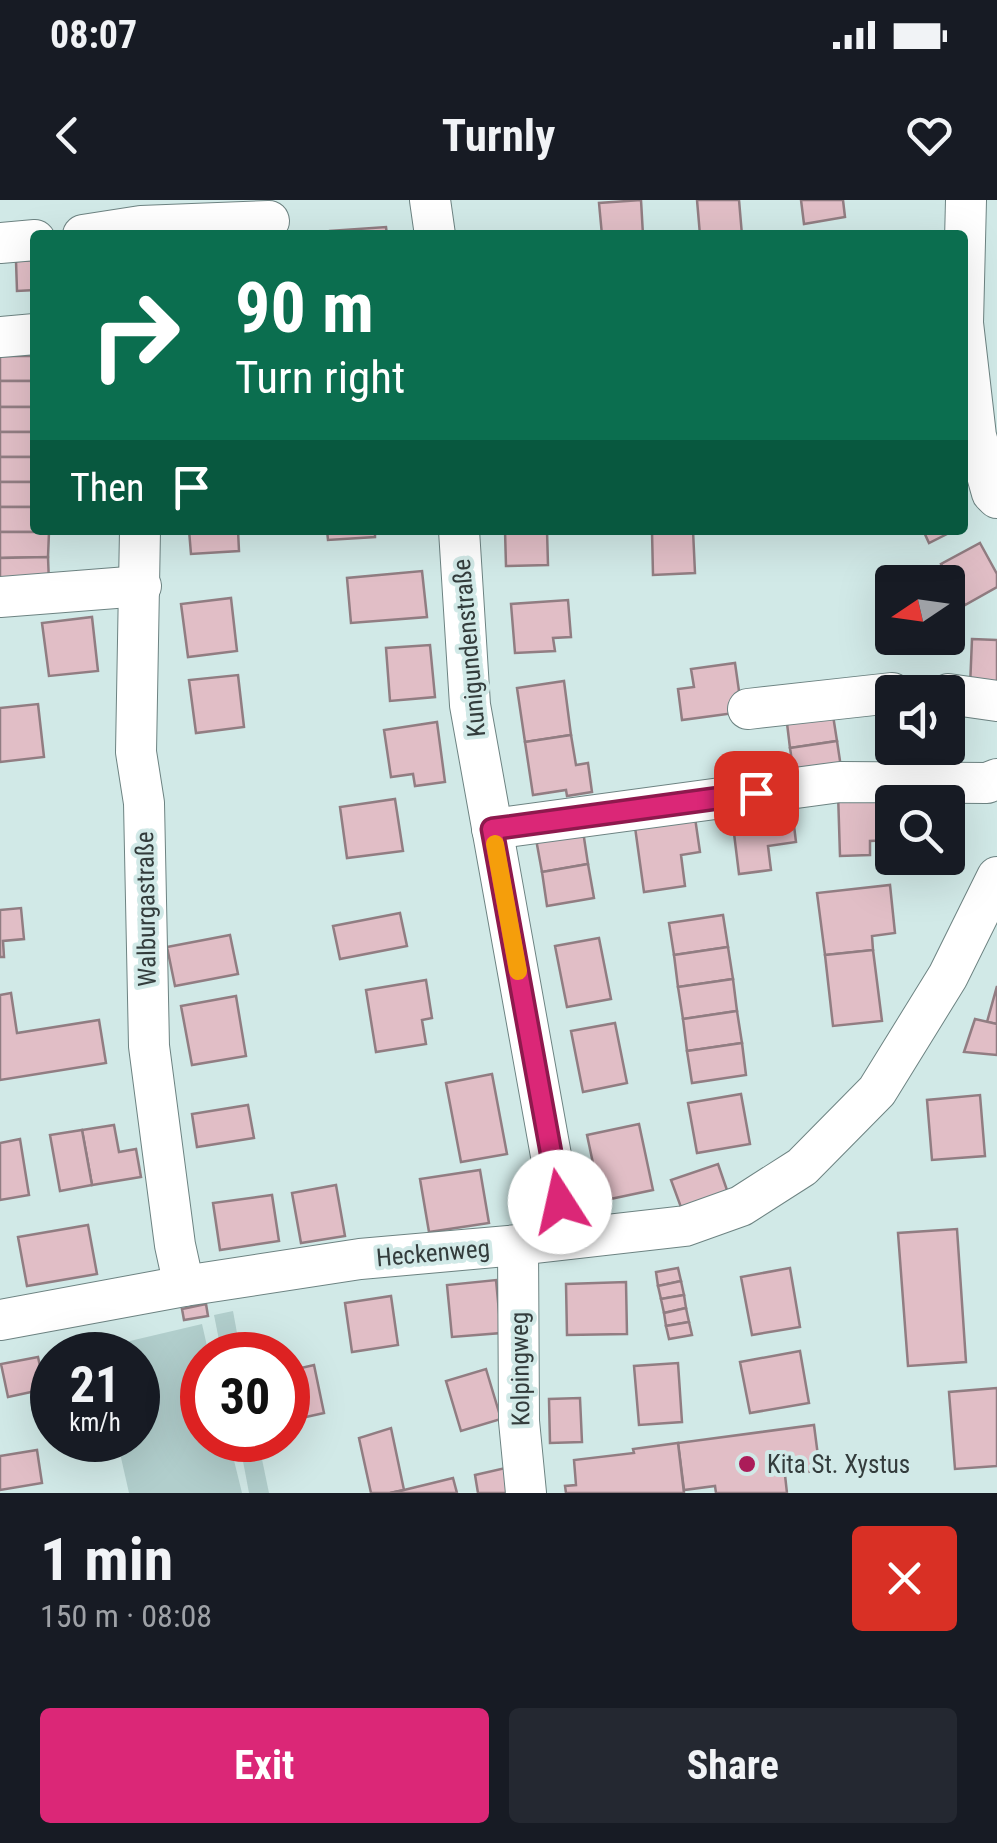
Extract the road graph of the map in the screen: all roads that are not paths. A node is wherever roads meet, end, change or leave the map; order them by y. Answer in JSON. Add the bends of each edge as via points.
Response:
{"nodes":[{"id":1,"x":430,"y":200,"type":"edge"},
{"id":2,"x":966,"y":200,"type":"edge"},
{"id":3,"x":146,"y":220,"type":"edge"},
{"id":4,"x":268,"y":222,"type":"dead end"},
{"id":5,"x":103,"y":230,"type":"edge"},
{"id":6,"x":434,"y":230,"type":"edge"},
{"id":7,"x":965,"y":230,"type":"edge"},
{"id":8,"x":30,"y":241,"type":"edge"},
{"id":9,"x":0,"y":244,"type":"edge"},
{"id":10,"x":30,"y":334,"type":"edge"},
{"id":11,"x":0,"y":337,"type":"edge"},
{"id":12,"x":968,"y":366,"type":"edge"},
{"id":13,"x":997,"y":498,"type":"edge"},
{"id":14,"x":140,"y":535,"type":"edge"},
{"id":15,"x":460,"y":535,"type":"edge"},
{"id":16,"x":140,"y":586,"type":"junction"},
{"id":17,"x":0,"y":597,"type":"edge"},
{"id":18,"x":875,"y":695,"type":"edge"},
{"id":19,"x":965,"y":696,"type":"edge"},
{"id":20,"x":997,"y":701,"type":"edge"},
{"id":21,"x":748,"y":709,"type":"dead end"},
{"id":22,"x":997,"y":779,"type":"edge"},
{"id":23,"x":492,"y":829,"type":"junction"},
{"id":24,"x":997,"y":877,"type":"edge"},
{"id":25,"x":566,"y":1239,"type":"junction"},
{"id":26,"x":518,"y":1245,"type":"junction"},
{"id":27,"x":184,"y":1286,"type":"junction"},
{"id":28,"x":0,"y":1320,"type":"edge"},
{"id":29,"x":526,"y":1493,"type":"edge"}],
"edges":[{"from":1,"to":6,"type":"street"},
{"from":2,"to":7,"type":"street"},
{"from":3,"to":4,"type":"street"},
{"from":3,"to":5,"type":"street"},
{"from":8,"to":9,"type":"street"},
{"from":10,"to":11,"type":"street"},
{"from":12,"to":13,"type":"street","via":[[976,436]]},
{"from":14,"to":16,"type":"street","name":"Walburgastraße"},
{"from":15,"to":23,"type":"street","name":"Kunigundenstraße","via":[[470,705]]},
{"from":16,"to":17,"type":"street"},
{"from":16,"to":27,"type":"street","name":"Walburgastraße","via":[[136,752],[144,803],[149,1046]]},
{"from":18,"to":21,"type":"street"},
{"from":19,"to":20,"type":"street"},
{"from":22,"to":23,"type":"street","via":[[840,782]]},
{"from":23,"to":25,"type":"street","name":"Kunigundenstraße"},
{"from":24,"to":25,"type":"street","name":"Heckenweg","via":[[948,976],[877,1091],[802,1167],[740,1206],[684,1226]]},
{"from":25,"to":26,"type":"street","name":"Heckenweg"},
{"from":26,"to":27,"type":"street","name":"Heckenweg","via":[[360,1259]]},
{"from":26,"to":29,"type":"street","name":"Kolpingweg"},
{"from":27,"to":28,"type":"street","name":"Heckenweg"}]}
